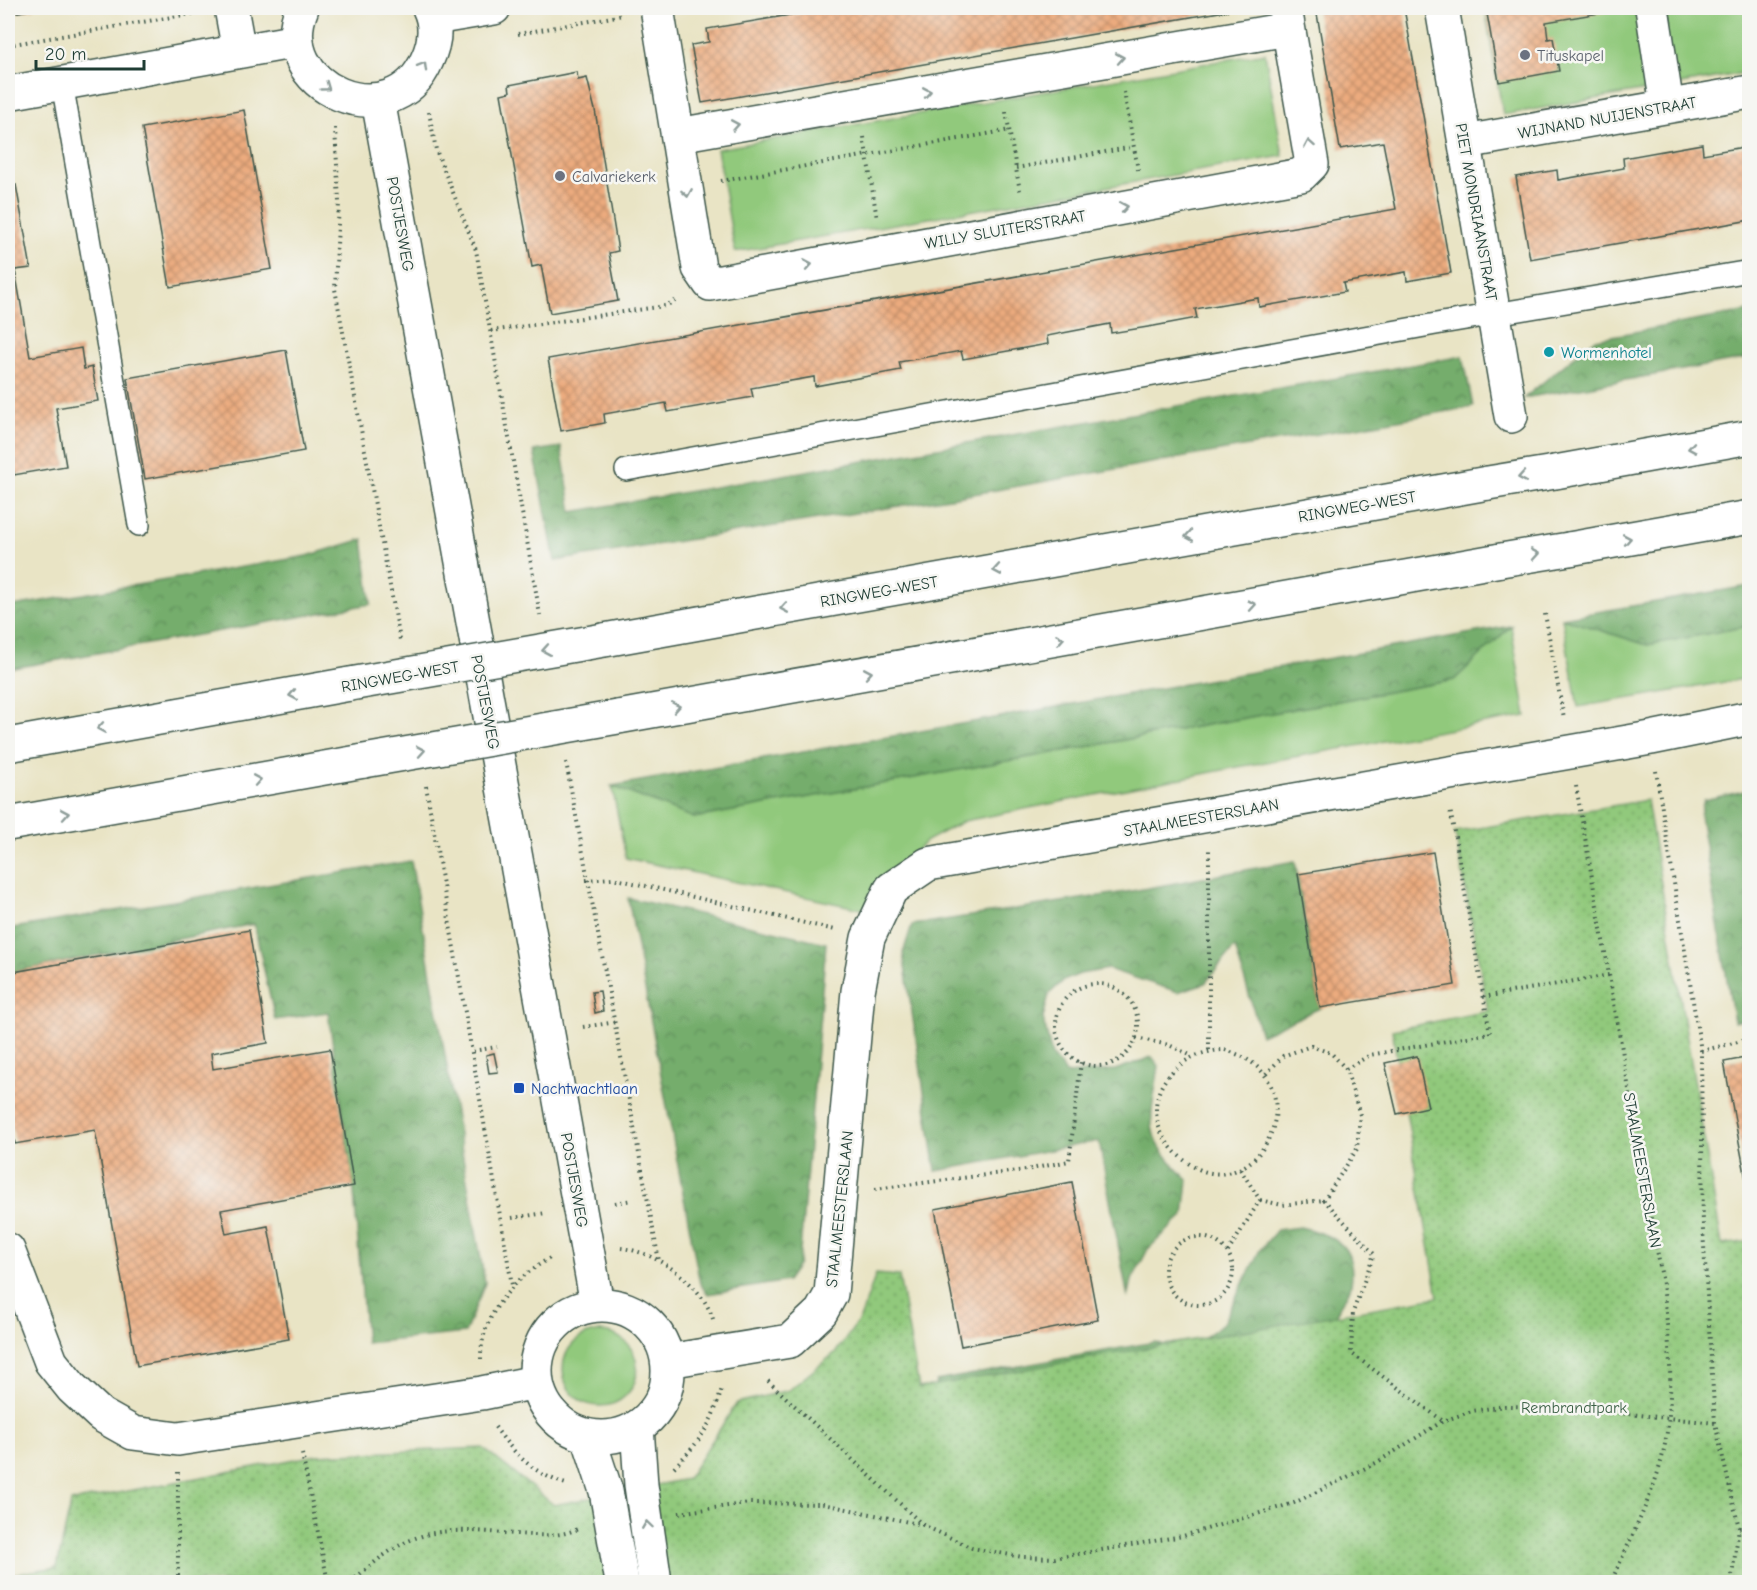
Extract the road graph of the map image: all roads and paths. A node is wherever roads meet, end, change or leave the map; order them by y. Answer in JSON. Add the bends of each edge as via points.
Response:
{"nodes":[{"id":1,"x":231,"y":8,"type":"edge"},
{"id":2,"x":302,"y":8,"type":"edge"},
{"id":3,"x":494,"y":8,"type":"edge"},
{"id":4,"x":629,"y":8,"type":"edge"},
{"id":5,"x":657,"y":8,"type":"edge"},
{"id":6,"x":1442,"y":8,"type":"edge"},
{"id":7,"x":1652,"y":8,"type":"edge"},
{"id":8,"x":432,"y":13,"type":"edge"},
{"id":9,"x":186,"y":15,"type":"dead end"},
{"id":10,"x":1287,"y":18,"type":"edge"},
{"id":11,"x":510,"y":36,"type":"dead end"},
{"id":12,"x":297,"y":41,"type":"junction"},
{"id":13,"x":8,"y":45,"type":"edge"},
{"id":14,"x":238,"y":51,"type":"junction"},
{"id":15,"x":1118,"y":59,"type":"junction"},
{"id":16,"x":1000,"y":79,"type":"junction"},
{"id":17,"x":62,"y":83,"type":"junction"},
{"id":18,"x":1749,"y":92,"type":"edge"},
{"id":19,"x":8,"y":93,"type":"edge"},
{"id":20,"x":378,"y":100,"type":"junction"},
{"id":21,"x":858,"y":104,"type":"junction"},
{"id":22,"x":1666,"y":106,"type":"junction"},
{"id":23,"x":1010,"y":130,"type":"junction"},
{"id":24,"x":678,"y":135,"type":"junction"},
{"id":25,"x":1465,"y":142,"type":"junction"},
{"id":26,"x":1133,"y":147,"type":"junction"},
{"id":27,"x":867,"y":155,"type":"junction"},
{"id":28,"x":1016,"y":168,"type":"junction"},
{"id":29,"x":686,"y":187,"type":"junction"},
{"id":30,"x":1144,"y":204,"type":"junction"},
{"id":31,"x":1026,"y":225,"type":"junction"},
{"id":32,"x":883,"y":252,"type":"junction"},
{"id":33,"x":1749,"y":271,"type":"edge"},
{"id":34,"x":710,"y":284,"type":"junction"},
{"id":35,"x":1494,"y":315,"type":"junction"},
{"id":36,"x":491,"y":331,"type":"dead end"},
{"id":37,"x":1511,"y":416,"type":"dead end"},
{"id":38,"x":1749,"y":437,"type":"edge"},
{"id":39,"x":626,"y":470,"type":"dead end"},
{"id":40,"x":1749,"y":517,"type":"edge"},
{"id":41,"x":139,"y":525,"type":"dead end"},
{"id":42,"x":1545,"y":614,"type":"dead end"},
{"id":43,"x":1749,"y":718,"type":"edge"},
{"id":44,"x":1651,"y":738,"type":"junction"},
{"id":45,"x":8,"y":745,"type":"edge"},
{"id":46,"x":1571,"y":752,"type":"junction"},
{"id":47,"x":1444,"y":774,"type":"junction"},
{"id":48,"x":1208,"y":815,"type":"junction"},
{"id":49,"x":8,"y":824,"type":"edge"},
{"id":50,"x":586,"y":880,"type":"dead end"},
{"id":51,"x":868,"y":938,"type":"junction"},
{"id":52,"x":1609,"y":975,"type":"junction"},
{"id":53,"x":1483,"y":997,"type":"junction"},
{"id":54,"x":617,"y":1022,"type":"dead end"},
{"id":55,"x":583,"y":1027,"type":"dead end"},
{"id":56,"x":1136,"y":1038,"type":"junction"},
{"id":57,"x":1749,"y":1039,"type":"edge"},
{"id":58,"x":496,"y":1047,"type":"dead end"},
{"id":59,"x":1209,"y":1050,"type":"junction"},
{"id":60,"x":473,"y":1051,"type":"dead end"},
{"id":61,"x":1701,"y":1051,"type":"junction"},
{"id":62,"x":1193,"y":1056,"type":"junction"},
{"id":63,"x":1081,"y":1062,"type":"junction"},
{"id":64,"x":1346,"y":1069,"type":"junction"},
{"id":65,"x":1266,"y":1074,"type":"junction"},
{"id":66,"x":1240,"y":1169,"type":"junction"},
{"id":67,"x":842,"y":1193,"type":"junction"},
{"id":68,"x":1260,"y":1200,"type":"junction"},
{"id":69,"x":1324,"y":1200,"type":"junction"},
{"id":70,"x":547,"y":1213,"type":"dead end"},
{"id":71,"x":512,"y":1218,"type":"dead end"},
{"id":72,"x":587,"y":1247,"type":"junction"},
{"id":73,"x":8,"y":1250,"type":"edge"},
{"id":74,"x":1228,"y":1252,"type":"junction"},
{"id":75,"x":597,"y":1304,"type":"junction"},
{"id":76,"x":736,"y":1349,"type":"junction"},
{"id":77,"x":668,"y":1362,"type":"junction"},
{"id":78,"x":536,"y":1382,"type":"junction"},
{"id":79,"x":482,"y":1393,"type":"junction"},
{"id":80,"x":1669,"y":1417,"type":"junction"},
{"id":81,"x":295,"y":1420,"type":"junction"},
{"id":82,"x":1443,"y":1421,"type":"junction"},
{"id":83,"x":1715,"y":1423,"type":"junction"},
{"id":84,"x":637,"y":1427,"type":"junction"},
{"id":85,"x":588,"y":1436,"type":"junction"},
{"id":86,"x":178,"y":1439,"type":"junction"},
{"id":87,"x":640,"y":1485,"type":"junction"},
{"id":88,"x":606,"y":1491,"type":"junction"},
{"id":89,"x":671,"y":1514,"type":"dead end"},
{"id":90,"x":924,"y":1525,"type":"junction"},
{"id":91,"x":1749,"y":1525,"type":"edge"},
{"id":92,"x":580,"y":1528,"type":"dead end"},
{"id":93,"x":1739,"y":1528,"type":"junction"},
{"id":94,"x":178,"y":1582,"type":"edge"},
{"id":95,"x":328,"y":1582,"type":"edge"},
{"id":96,"x":351,"y":1582,"type":"edge"},
{"id":97,"x":622,"y":1582,"type":"edge"},
{"id":98,"x":655,"y":1582,"type":"edge"},
{"id":99,"x":1611,"y":1582,"type":"edge"},
{"id":100,"x":1731,"y":1582,"type":"edge"}],
"edges":[{"from":1,"to":14,"type":"main road"},
{"from":2,"to":12,"type":"main road"},
{"from":3,"to":8,"type":"main road"},
{"from":4,"to":11,"type":"path","via":[[624,15]]},
{"from":5,"to":24,"type":"main road"},
{"from":6,"to":25,"type":"main road","name":"PIET MONDRIAANSTRAAT"},
{"from":7,"to":22,"type":"main road"},
{"from":20,"to":8,"type":"main road","one_way":true,"via":[[404,90],[423,71],[434,46]]},
{"from":9,"to":13,"type":"path"},
{"from":15,"to":10,"type":"main road","name":"WILLY SLUITERSTRAAT","one_way":true},
{"from":30,"to":10,"type":"main road","name":"WILLY SLUITERSTRAAT","one_way":true,"via":[[1301,175],[1312,164]]},
{"from":12,"to":14,"type":"main road"},
{"from":12,"to":20,"type":"main road","one_way":true,"via":[[303,62],[316,80],[334,94]]},
{"from":14,"to":17,"type":"main road"},
{"from":15,"to":16,"type":"main road","name":"WILLY SLUITERSTRAAT"},
{"from":15,"to":26,"type":"path"},
{"from":21,"to":16,"type":"main road","name":"WILLY SLUITERSTRAAT","one_way":true},
{"from":16,"to":23,"type":"path"},
{"from":17,"to":19,"type":"main road"},
{"from":17,"to":41,"type":"lane"},
{"from":18,"to":22,"type":"main road","name":"WIJNAND NUIJENSTRAAT"},
{"from":20,"to":72,"type":"main road","name":"POSTJESWEG"},
{"from":24,"to":21,"type":"main road","name":"WILLY SLUITERSTRAAT","one_way":true},
{"from":21,"to":27,"type":"path"},
{"from":22,"to":25,"type":"main road","name":"WIJNAND NUIJENSTRAAT"},
{"from":23,"to":27,"type":"path"},
{"from":23,"to":28,"type":"path"},
{"from":24,"to":29,"type":"main road"},
{"from":25,"to":35,"type":"main road","name":"PIET MONDRIAANSTRAAT"},
{"from":26,"to":28,"type":"path"},
{"from":26,"to":30,"type":"path"},
{"from":27,"to":29,"type":"path"},
{"from":27,"to":32,"type":"path"},
{"from":28,"to":31,"type":"path"},
{"from":29,"to":34,"type":"main road","one_way":true,"via":[[699,268]]},
{"from":31,"to":30,"type":"main road","name":"WILLY SLUITERSTRAAT","one_way":true},
{"from":31,"to":32,"type":"main road","name":"WILLY SLUITERSTRAAT"},
{"from":34,"to":32,"type":"main road","name":"WILLY SLUITERSTRAAT","one_way":true},
{"from":33,"to":35,"type":"lane"},
{"from":34,"to":36,"type":"path","via":[[665,306]]},
{"from":35,"to":37,"type":"main road","name":"PIET MONDRIAANSTRAAT"},
{"from":35,"to":39,"type":"lane"},
{"from":38,"to":45,"type":"main road","name":"RINGWEG-WEST","one_way":true,"bridge":true},
{"from":49,"to":40,"type":"main road","one_way":true,"bridge":true},
{"from":42,"to":46,"type":"path"},
{"from":43,"to":44,"type":"main road","name":"STAALMEESTERSLAAN"},
{"from":44,"to":46,"type":"main road","name":"STAALMEESTERSLAAN"},
{"from":44,"to":61,"type":"path"},
{"from":46,"to":47,"type":"main road","name":"STAALMEESTERSLAAN"},
{"from":46,"to":52,"type":"path","name":"STAALMEESTERSLAAN"},
{"from":47,"to":48,"type":"main road","name":"STAALMEESTERSLAAN"},
{"from":47,"to":53,"type":"path"},
{"from":48,"to":51,"type":"main road","name":"STAALMEESTERSLAAN","via":[[928,864],[891,889]]},
{"from":48,"to":59,"type":"path"},
{"from":50,"to":51,"type":"path","via":[[612,879]]},
{"from":51,"to":67,"type":"main road","name":"STAALMEESTERSLAAN","via":[[858,991]]},
{"from":52,"to":53,"type":"path"},
{"from":52,"to":80,"type":"path","name":"STAALMEESTERSLAAN","via":[[1663,1284],[1671,1363]]},
{"from":53,"to":64,"type":"path","via":[[1490,1033],[1370,1055]]},
{"from":54,"to":55,"type":"path"},
{"from":56,"to":62,"type":"path","via":[[1169,1045]]},
{"from":56,"to":63,"type":"path","via":[[1120,1059],[1107,1065]]},
{"from":56,"to":63,"type":"path","via":[[1136,1011],[1130,999],[1107,985],[1081,987],[1061,1005],[1057,1031],[1066,1049]]},
{"from":57,"to":61,"type":"path"},
{"from":58,"to":60,"type":"path"},
{"from":59,"to":62,"type":"path"},
{"from":59,"to":65,"type":"path","via":[[1240,1055]]},
{"from":61,"to":83,"type":"path","via":[[1703,1230]]},
{"from":62,"to":66,"type":"path","via":[[1173,1070],[1159,1095],[1162,1133],[1172,1149],[1202,1171],[1222,1175]]},
{"from":63,"to":67,"type":"path","via":[[1070,1161]]},
{"from":64,"to":65,"type":"path","via":[[1331,1053],[1311,1046],[1283,1056]]},
{"from":64,"to":69,"type":"path","via":[[1360,1115],[1357,1149]]},
{"from":65,"to":66,"type":"path","via":[[1274,1090],[1276,1125],[1263,1149]]},
{"from":66,"to":68,"type":"path"},
{"from":67,"to":76,"type":"main road","name":"STAALMEESTERSLAAN","via":[[831,1294],[821,1312],[790,1341]]},
{"from":68,"to":69,"type":"path","via":[[1282,1205]]},
{"from":68,"to":74,"type":"path"},
{"from":69,"to":82,"type":"path","via":[[1374,1254],[1353,1312],[1351,1353]]},
{"from":70,"to":71,"type":"path"},
{"from":72,"to":75,"type":"main road","name":"POSTJESWEG"},
{"from":72,"to":76,"type":"path","via":[[624,1248],[659,1260],[690,1283]]},
{"from":72,"to":79,"type":"path","via":[[559,1254],[512,1285],[491,1317],[480,1354]]},
{"from":73,"to":86,"type":"main road","via":[[51,1362],[72,1388],[101,1415],[133,1433]]},
{"from":74,"to":74,"type":"path","via":[[1220,1243],[1200,1236],[1178,1244],[1169,1254],[1165,1270],[1172,1293],[1194,1305],[1214,1303],[1225,1295],[1233,1280]]},
{"from":75,"to":77,"type":"main road","via":[[620,1307],[642,1317],[657,1334]]},
{"from":75,"to":78,"type":"main road","via":[[569,1313],[547,1333],[536,1359]]},
{"from":76,"to":77,"type":"main road","name":"STAALMEESTERSLAAN"},
{"from":76,"to":87,"type":"path","via":[[714,1417],[697,1445],[673,1468]]},
{"from":76,"to":90,"type":"path"},
{"from":77,"to":84,"type":"main road","via":[[662,1398]]},
{"from":78,"to":79,"type":"main road"},
{"from":78,"to":85,"type":"main road","via":[[555,1418]]},
{"from":79,"to":81,"type":"main road"},
{"from":79,"to":88,"type":"path","via":[[495,1427],[517,1457],[547,1478],[583,1490]]},
{"from":80,"to":82,"type":"path","via":[[1505,1406]]},
{"from":80,"to":83,"type":"path"},
{"from":80,"to":99,"type":"path","name":"STAALMEESTERSLAAN","via":[[1656,1479]]},
{"from":81,"to":86,"type":"main road"},
{"from":81,"to":95,"type":"path"},
{"from":82,"to":90,"type":"path","via":[[1376,1463],[1294,1503],[1183,1536],[1119,1549],[1055,1558],[1022,1557],[972,1548]]},
{"from":83,"to":93,"type":"path"},
{"from":84,"to":85,"type":"main road","via":[[615,1436]]},
{"from":84,"to":87,"type":"main road"},
{"from":85,"to":88,"type":"main road"},
{"from":86,"to":94,"type":"path"},
{"from":98,"to":87,"type":"main road","one_way":true},
{"from":88,"to":97,"type":"main road"},
{"from":89,"to":90,"type":"path","via":[[749,1503],[823,1504]]},
{"from":91,"to":93,"type":"path"},
{"from":92,"to":96,"type":"path","via":[[561,1536],[457,1529],[424,1533],[396,1546]]},
{"from":93,"to":100,"type":"path"}]}
